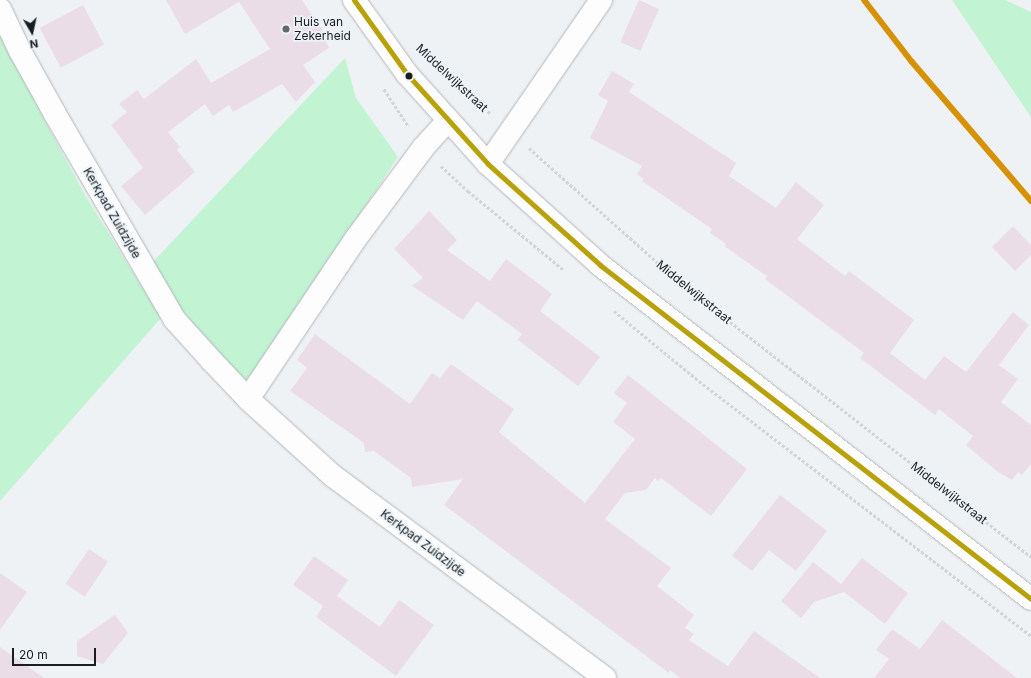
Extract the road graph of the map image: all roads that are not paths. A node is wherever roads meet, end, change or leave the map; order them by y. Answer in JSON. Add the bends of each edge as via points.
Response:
{"nodes":[{"id":1,"x":354,"y":0,"type":"edge"},
{"id":2,"x":601,"y":0,"type":"edge"},
{"id":3,"x":0,"y":9,"type":"edge"},
{"id":4,"x":447,"y":121,"type":"junction"},
{"id":5,"x":488,"y":164,"type":"junction"},
{"id":6,"x":248,"y":399,"type":"junction"},
{"id":7,"x":1031,"y":599,"type":"edge"},
{"id":8,"x":605,"y":678,"type":"edge"}],
"edges":[{"from":1,"to":4,"type":"street","via":[[407,74]]},
{"from":2,"to":5,"type":"street","via":[[512,133]]},
{"from":3,"to":6,"type":"street","name":"Kerkpad Zuidzijde","via":[[55,114],[175,320]]},
{"from":4,"to":5,"type":"street"},
{"from":4,"to":6,"type":"street","via":[[423,148],[357,237]]},
{"from":5,"to":7,"type":"street","via":[[600,264]]},
{"from":6,"to":8,"type":"street","name":"Kerkpad Zuidzijde","via":[[333,476]]}]}
